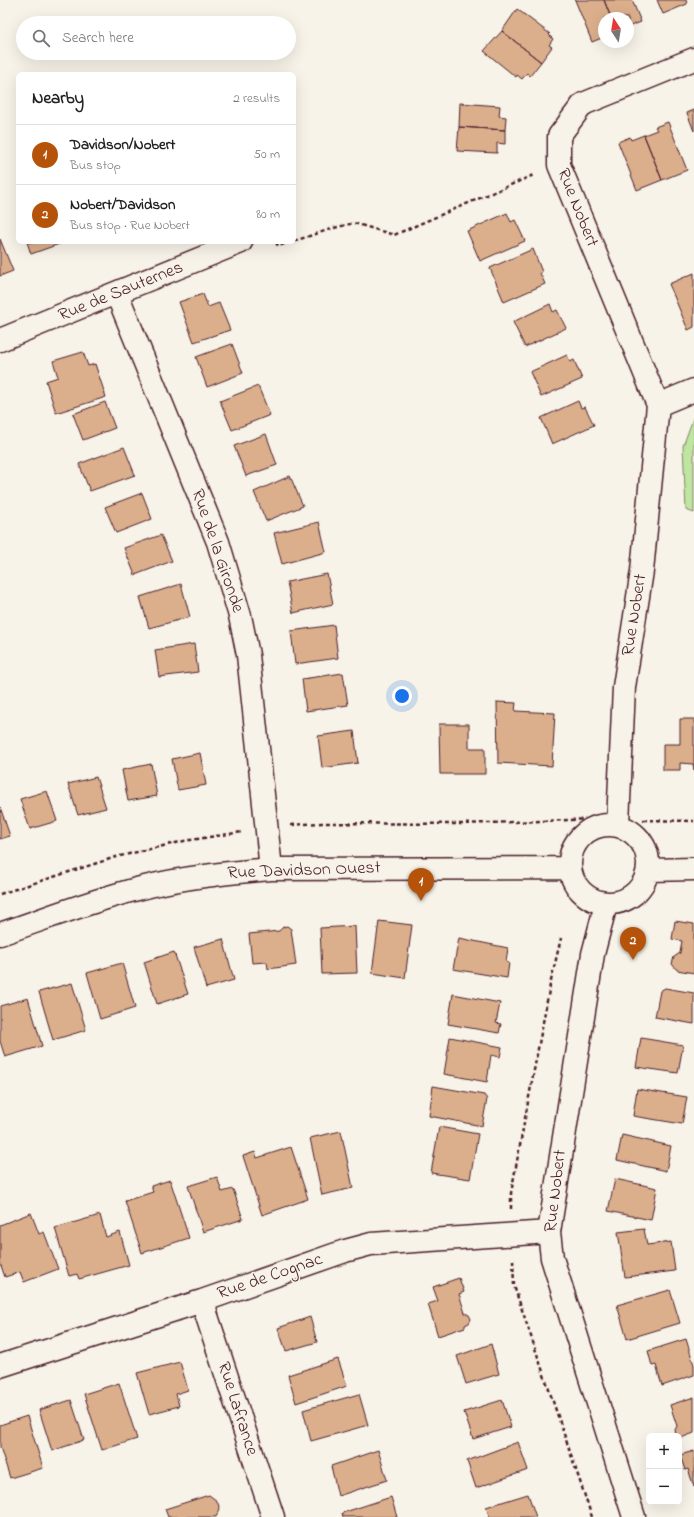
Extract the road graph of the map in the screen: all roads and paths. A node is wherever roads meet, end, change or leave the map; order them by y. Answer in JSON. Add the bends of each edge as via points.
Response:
{"nodes":[{"id":1,"x":694,"y":58,"type":"edge"},
{"id":2,"x":559,"y":165,"type":"junction"},
{"id":3,"x":296,"y":240,"type":"edge"},
{"id":4,"x":236,"y":244,"type":"edge"},
{"id":5,"x":117,"y":294,"type":"junction"},
{"id":6,"x":0,"y":340,"type":"edge"},
{"id":7,"x":694,"y":390,"type":"edge"},
{"id":8,"x":658,"y":405,"type":"junction"},
{"id":9,"x":640,"y":820,"type":"dead end"},
{"id":10,"x":694,"y":821,"type":"edge"},
{"id":11,"x":618,"y":824,"type":"junction"},
{"id":12,"x":570,"y":868,"type":"junction"},
{"id":13,"x":270,"y":869,"type":"junction"},
{"id":14,"x":694,"y":869,"type":"edge"},
{"id":15,"x":649,"y":870,"type":"junction"},
{"id":16,"x":606,"y":904,"type":"junction"},
{"id":17,"x":0,"y":934,"type":"edge"},
{"id":18,"x":561,"y":938,"type":"dead end"},
{"id":19,"x":512,"y":1214,"type":"dead end"},
{"id":20,"x":549,"y":1232,"type":"junction"},
{"id":21,"x":513,"y":1260,"type":"dead end"},
{"id":22,"x":202,"y":1301,"type":"junction"},
{"id":23,"x":0,"y":1366,"type":"edge"},
{"id":24,"x":273,"y":1517,"type":"edge"},
{"id":25,"x":592,"y":1517,"type":"edge"},
{"id":26,"x":634,"y":1517,"type":"edge"}],
"edges":[{"from":1,"to":2,"type":"street","name":"Rue Nobert","via":[[583,104],[559,136]]},
{"from":2,"to":3,"type":"path","via":[[394,235],[354,224]]},
{"from":2,"to":8,"type":"street","name":"Rue Nobert"},
{"from":4,"to":5,"type":"street","name":"Rue de Sauternes"},
{"from":5,"to":6,"type":"street","name":"Rue de Sauternes"},
{"from":5,"to":13,"type":"street","name":"Rue de la Gironde","via":[[231,580],[248,655]]},
{"from":7,"to":8,"type":"street"},
{"from":8,"to":11,"type":"street","name":"Rue Nobert","via":[[642,571],[624,687]]},
{"from":9,"to":10,"type":"path"},
{"from":11,"to":12,"type":"street","via":[[601,825],[583,834],[572,849]]},
{"from":11,"to":15,"type":"street","via":[[637,835],[647,851]]},
{"from":12,"to":13,"type":"street","name":"Rue Davidson Ouest"},
{"from":12,"to":16,"type":"street","via":[[576,887],[590,899]]},
{"from":13,"to":17,"type":"street","name":"Rue Davidson Ouest","via":[[184,879],[142,888],[91,902]]},
{"from":14,"to":15,"type":"street"},
{"from":15,"to":16,"type":"street","via":[[642,888],[627,900]]},
{"from":16,"to":20,"type":"street","name":"Rue Nobert","via":[[593,954]]},
{"from":18,"to":19,"type":"path","via":[[510,1193]]},
{"from":20,"to":22,"type":"street","name":"Rue de Cognac","via":[[371,1244]]},
{"from":20,"to":26,"type":"street","name":"Rue Nobert","via":[[552,1258]]},
{"from":21,"to":25,"type":"path","via":[[514,1286]]},
{"from":22,"to":23,"type":"street","name":"Rue de Cognac"},
{"from":22,"to":24,"type":"street","name":"Rue Lafrance"}]}
